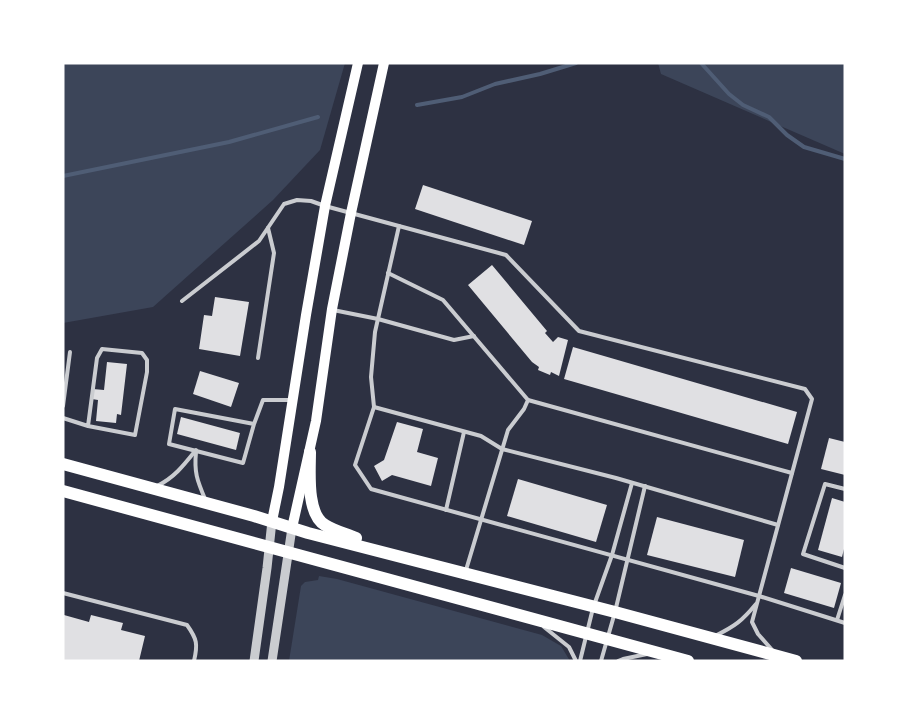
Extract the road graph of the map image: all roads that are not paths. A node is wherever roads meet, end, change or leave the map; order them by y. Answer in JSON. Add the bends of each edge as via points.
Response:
{"nodes":[{"id":1,"x":358,"y":63,"type":"edge"},
{"id":2,"x":384,"y":63,"type":"edge"},
{"id":3,"x":325,"y":206,"type":"junction"},
{"id":4,"x":351,"y":213,"type":"junction"},
{"id":5,"x":399,"y":226,"type":"junction"},
{"id":6,"x":268,"y":227,"type":"junction"},
{"id":7,"x":388,"y":273,"type":"junction"},
{"id":8,"x":182,"y":301,"type":"dead end"},
{"id":9,"x":332,"y":309,"type":"junction"},
{"id":10,"x":378,"y":319,"type":"junction"},
{"id":11,"x":474,"y":336,"type":"junction"},
{"id":12,"x":70,"y":352,"type":"dead end"},
{"id":13,"x":258,"y":358,"type":"dead end"},
{"id":14,"x":292,"y":400,"type":"junction"},
{"id":15,"x":528,"y":400,"type":"junction"},
{"id":16,"x":63,"y":406,"type":"edge"},
{"id":17,"x":374,"y":407,"type":"junction"},
{"id":18,"x":63,"y":418,"type":"edge"},
{"id":19,"x":254,"y":424,"type":"junction"},
{"id":20,"x":88,"y":426,"type":"junction"},
{"id":21,"x":464,"y":432,"type":"junction"},
{"id":22,"x":502,"y":449,"type":"junction"},
{"id":23,"x":196,"y":450,"type":"junction"},
{"id":24,"x":310,"y":452,"type":"junction"},
{"id":25,"x":63,"y":465,"type":"edge"},
{"id":26,"x":792,"y":473,"type":"junction"},
{"id":27,"x":632,"y":483,"type":"junction"},
{"id":28,"x":645,"y":486,"type":"junction"},
{"id":29,"x":153,"y":488,"type":"junction"},
{"id":30,"x":845,"y":489,"type":"edge"},
{"id":31,"x":63,"y":491,"type":"edge"},
{"id":32,"x":206,"y":503,"type":"junction"},
{"id":33,"x":446,"y":510,"type":"junction"},
{"id":34,"x":481,"y":519,"type":"junction"},
{"id":35,"x":272,"y":521,"type":"junction"},
{"id":36,"x":778,"y":525,"type":"junction"},
{"id":37,"x":292,"y":528,"type":"junction"},
{"id":38,"x":269,"y":548,"type":"junction"},
{"id":39,"x":288,"y":553,"type":"junction"},
{"id":40,"x":391,"y":553,"type":"junction"},
{"id":41,"x":612,"y":555,"type":"junction"},
{"id":42,"x":627,"y":559,"type":"junction"},
{"id":43,"x":845,"y":568,"type":"edge"},
{"id":44,"x":465,"y":574,"type":"junction"},
{"id":45,"x":63,"y":593,"type":"edge"},
{"id":46,"x":845,"y":595,"type":"edge"},
{"id":47,"x":759,"y":596,"type":"junction"},
{"id":48,"x":757,"y":604,"type":"junction"},
{"id":49,"x":593,"y":608,"type":"junction"},
{"id":50,"x":615,"y":612,"type":"junction"},
{"id":51,"x":531,"y":618,"type":"junction"},
{"id":52,"x":837,"y":620,"type":"junction"},
{"id":53,"x":845,"y":623,"type":"edge"},
{"id":54,"x":587,"y":633,"type":"junction"},
{"id":55,"x":712,"y":638,"type":"junction"},
{"id":56,"x":607,"y":639,"type":"junction"},
{"id":57,"x":657,"y":653,"type":"junction"},
{"id":58,"x":777,"y":656,"type":"junction"},
{"id":59,"x":194,"y":661,"type":"edge"},
{"id":60,"x":254,"y":661,"type":"edge"},
{"id":61,"x":272,"y":661,"type":"edge"},
{"id":62,"x":578,"y":661,"type":"edge"},
{"id":63,"x":601,"y":661,"type":"edge"},
{"id":64,"x":618,"y":661,"type":"edge"},
{"id":65,"x":688,"y":661,"type":"edge"},
{"id":66,"x":796,"y":661,"type":"edge"}],
"edges":[{"from":1,"to":3,"type":"main road"},
{"from":2,"to":4,"type":"main road"},
{"from":3,"to":4,"type":"lane"},
{"from":3,"to":6,"type":"lane","via":[[297,200],[284,204]]},
{"from":3,"to":14,"type":"main road"},
{"from":4,"to":5,"type":"lane"},
{"from":4,"to":9,"type":"main road"},
{"from":5,"to":7,"type":"lane"},
{"from":5,"to":26,"type":"lane","via":[[506,255],[579,331],[805,389],[812,399]]},
{"from":6,"to":8,"type":"lane","via":[[259,241]]},
{"from":6,"to":13,"type":"lane","via":[[274,253]]},
{"from":7,"to":10,"type":"lane"},
{"from":7,"to":11,"type":"lane","via":[[443,300]]},
{"from":9,"to":10,"type":"lane"},
{"from":9,"to":24,"type":"main road"},
{"from":10,"to":11,"type":"lane","via":[[454,340]]},
{"from":10,"to":17,"type":"lane","via":[[371,377]]},
{"from":11,"to":15,"type":"lane"},
{"from":12,"to":16,"type":"lane"},
{"from":14,"to":19,"type":"lane","via":[[263,400]]},
{"from":14,"to":35,"type":"main road"},
{"from":15,"to":22,"type":"lane","via":[[508,430]]},
{"from":15,"to":26,"type":"lane"},
{"from":17,"to":21,"type":"lane"},
{"from":17,"to":33,"type":"lane","via":[[355,465],[371,489]]},
{"from":18,"to":20,"type":"lane"},
{"from":19,"to":23,"type":"lane","via":[[243,463]]},
{"from":19,"to":23,"type":"lane","via":[[175,409],[169,444]]},
{"from":20,"to":20,"type":"lane","via":[[135,435],[147,372],[147,360],[142,353],[102,349],[97,358]]},
{"from":21,"to":22,"type":"lane","via":[[481,436]]},
{"from":21,"to":33,"type":"lane"},
{"from":22,"to":27,"type":"lane"},
{"from":22,"to":34,"type":"lane"},
{"from":23,"to":29,"type":"lane","via":[[175,475]]},
{"from":23,"to":32,"type":"lane","via":[[194,469]]},
{"from":24,"to":37,"type":"main road"},
{"from":24,"to":40,"type":"main road","via":[[310,493],[323,525]]},
{"from":25,"to":29,"type":"main road"},
{"from":26,"to":36,"type":"lane"},
{"from":27,"to":28,"type":"lane"},
{"from":27,"to":41,"type":"lane"},
{"from":28,"to":36,"type":"lane"},
{"from":28,"to":42,"type":"lane"},
{"from":29,"to":32,"type":"main road"},
{"from":30,"to":43,"type":"lane","via":[[825,484],[803,554]]},
{"from":31,"to":38,"type":"main road"},
{"from":32,"to":35,"type":"main road"},
{"from":33,"to":34,"type":"lane"},
{"from":34,"to":41,"type":"lane"},
{"from":34,"to":44,"type":"lane"},
{"from":35,"to":37,"type":"main road"},
{"from":35,"to":38,"type":"street"},
{"from":36,"to":47,"type":"lane"},
{"from":37,"to":39,"type":"street"},
{"from":37,"to":40,"type":"main road"},
{"from":38,"to":39,"type":"main road"},
{"from":38,"to":60,"type":"street"},
{"from":39,"to":51,"type":"main road"},
{"from":39,"to":61,"type":"street"},
{"from":40,"to":44,"type":"main road"},
{"from":41,"to":42,"type":"lane"},
{"from":41,"to":49,"type":"lane"},
{"from":42,"to":47,"type":"lane"},
{"from":42,"to":50,"type":"lane"},
{"from":44,"to":49,"type":"main road"},
{"from":45,"to":59,"type":"lane","via":[[187,625],[195,637]]},
{"from":46,"to":52,"type":"lane"},
{"from":47,"to":48,"type":"lane"},
{"from":47,"to":52,"type":"lane"},
{"from":48,"to":55,"type":"lane","via":[[734,627]]},
{"from":48,"to":58,"type":"lane","via":[[752,622]]},
{"from":49,"to":50,"type":"main road"},
{"from":49,"to":54,"type":"lane"},
{"from":50,"to":55,"type":"main road"},
{"from":50,"to":56,"type":"lane"},
{"from":51,"to":54,"type":"main road"},
{"from":51,"to":62,"type":"lane","via":[[569,647]]},
{"from":52,"to":53,"type":"lane"},
{"from":54,"to":56,"type":"main road"},
{"from":54,"to":62,"type":"lane"},
{"from":55,"to":58,"type":"main road"},
{"from":56,"to":57,"type":"main road"},
{"from":56,"to":63,"type":"lane"},
{"from":57,"to":64,"type":"lane"},
{"from":57,"to":65,"type":"main road"},
{"from":58,"to":66,"type":"main road"}]}
